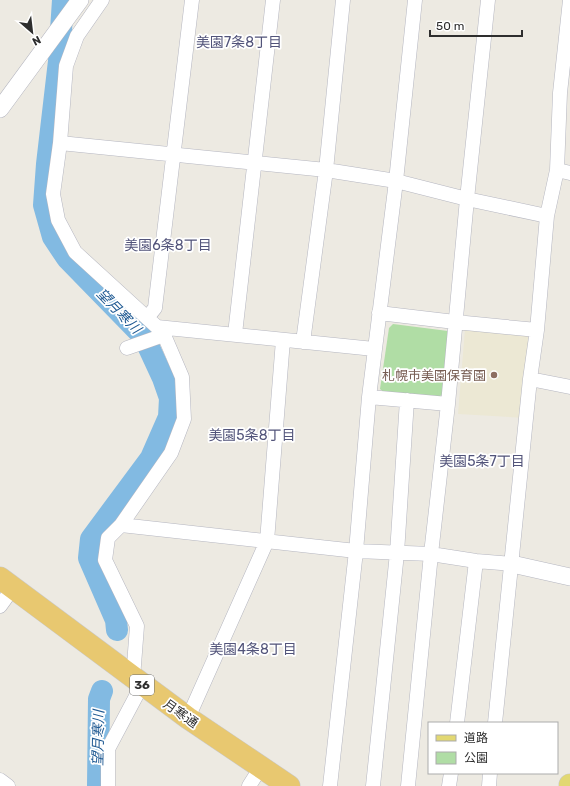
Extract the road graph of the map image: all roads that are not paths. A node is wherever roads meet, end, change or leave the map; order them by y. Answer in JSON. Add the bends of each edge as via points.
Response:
{"nodes":[{"id":1,"x":102,"y":0,"type":"edge"},
{"id":2,"x":192,"y":0,"type":"edge"},
{"id":3,"x":273,"y":0,"type":"edge"},
{"id":4,"x":343,"y":0,"type":"edge"},
{"id":5,"x":415,"y":0,"type":"edge"},
{"id":6,"x":488,"y":0,"type":"edge"},
{"id":7,"x":570,"y":0,"type":"edge"},
{"id":8,"x":79,"y":1,"type":"edge"},
{"id":9,"x":0,"y":108,"type":"edge"},
{"id":10,"x":60,"y":143,"type":"junction"},
{"id":11,"x":173,"y":155,"type":"junction"},
{"id":12,"x":254,"y":162,"type":"junction"},
{"id":13,"x":326,"y":170,"type":"junction"},
{"id":14,"x":563,"y":172,"type":"edge"},
{"id":15,"x":396,"y":181,"type":"junction"},
{"id":16,"x":467,"y":199,"type":"junction"},
{"id":17,"x":547,"y":216,"type":"junction"},
{"id":18,"x":379,"y":313,"type":"junction"},
{"id":19,"x":455,"y":322,"type":"junction"},
{"id":20,"x":155,"y":330,"type":"junction"},
{"id":21,"x":537,"y":330,"type":"junction"},
{"id":22,"x":235,"y":334,"type":"junction"},
{"id":23,"x":283,"y":340,"type":"junction"},
{"id":24,"x":303,"y":342,"type":"junction"},
{"id":25,"x":128,"y":348,"type":"dead end"},
{"id":26,"x":374,"y":348,"type":"junction"},
{"id":27,"x":530,"y":379,"type":"junction"},
{"id":28,"x":570,"y":387,"type":"edge"},
{"id":29,"x":369,"y":397,"type":"junction"},
{"id":30,"x":407,"y":400,"type":"junction"},
{"id":31,"x":448,"y":404,"type":"junction"},
{"id":32,"x":121,"y":524,"type":"junction"},
{"id":33,"x":267,"y":541,"type":"junction"},
{"id":34,"x":356,"y":551,"type":"junction"},
{"id":35,"x":397,"y":553,"type":"junction"},
{"id":36,"x":431,"y":554,"type":"junction"},
{"id":37,"x":476,"y":560,"type":"junction"},
{"id":38,"x":512,"y":564,"type":"junction"},
{"id":39,"x":570,"y":577,"type":"edge"},
{"id":40,"x":6,"y":583,"type":"edge"},
{"id":41,"x":0,"y":606,"type":"edge"},
{"id":42,"x":138,"y":682,"type":"junction"},
{"id":43,"x":188,"y":718,"type":"junction"},
{"id":44,"x":457,"y":722,"type":"edge"},
{"id":45,"x":495,"y":722,"type":"edge"},
{"id":46,"x":261,"y":767,"type":"junction"},
{"id":47,"x":451,"y":774,"type":"edge"},
{"id":48,"x":490,"y":774,"type":"edge"},
{"id":49,"x":0,"y":780,"type":"edge"},
{"id":50,"x":8,"y":786,"type":"edge"},
{"id":51,"x":108,"y":786,"type":"edge"},
{"id":52,"x":249,"y":786,"type":"edge"},
{"id":53,"x":289,"y":786,"type":"edge"},
{"id":54,"x":330,"y":786,"type":"edge"},
{"id":55,"x":373,"y":786,"type":"edge"},
{"id":56,"x":408,"y":786,"type":"edge"},
{"id":57,"x":449,"y":786,"type":"edge"},
{"id":58,"x":489,"y":786,"type":"edge"}],
"edges":[{"from":1,"to":10,"type":"street","via":[[77,36],[66,66]]},
{"from":2,"to":11,"type":"street"},
{"from":3,"to":12,"type":"street"},
{"from":4,"to":13,"type":"street"},
{"from":5,"to":15,"type":"street"},
{"from":6,"to":16,"type":"street"},
{"from":7,"to":14,"type":"street","via":[[560,93]]},
{"from":8,"to":9,"type":"street"},
{"from":10,"to":11,"type":"street"},
{"from":10,"to":20,"type":"street","via":[[53,194],[58,220],[75,252]]},
{"from":11,"to":12,"type":"street"},
{"from":11,"to":20,"type":"street","via":[[155,308]]},
{"from":12,"to":13,"type":"street"},
{"from":12,"to":22,"type":"street"},
{"from":13,"to":15,"type":"street"},
{"from":13,"to":24,"type":"street"},
{"from":14,"to":17,"type":"street"},
{"from":15,"to":16,"type":"street"},
{"from":15,"to":18,"type":"street"},
{"from":16,"to":17,"type":"street"},
{"from":16,"to":19,"type":"street"},
{"from":17,"to":21,"type":"street"},
{"from":18,"to":19,"type":"street"},
{"from":18,"to":26,"type":"street"},
{"from":19,"to":21,"type":"street"},
{"from":19,"to":31,"type":"street"},
{"from":20,"to":22,"type":"street"},
{"from":20,"to":25,"type":"street"},
{"from":20,"to":32,"type":"street","via":[[182,377],[184,419],[170,453]]},
{"from":21,"to":27,"type":"street"},
{"from":22,"to":23,"type":"street"},
{"from":23,"to":24,"type":"street"},
{"from":23,"to":33,"type":"street"},
{"from":24,"to":26,"type":"street"},
{"from":26,"to":29,"type":"street"},
{"from":27,"to":28,"type":"street"},
{"from":27,"to":38,"type":"street"},
{"from":29,"to":30,"type":"street"},
{"from":29,"to":34,"type":"street"},
{"from":30,"to":31,"type":"street"},
{"from":30,"to":35,"type":"street"},
{"from":31,"to":36,"type":"street"},
{"from":32,"to":33,"type":"street"},
{"from":32,"to":42,"type":"street","via":[[108,538],[105,560],[136,626]]},
{"from":33,"to":34,"type":"street"},
{"from":33,"to":43,"type":"street"},
{"from":34,"to":35,"type":"street"},
{"from":34,"to":54,"type":"street"},
{"from":35,"to":36,"type":"street"},
{"from":35,"to":55,"type":"street"},
{"from":36,"to":37,"type":"street"},
{"from":36,"to":56,"type":"street"},
{"from":37,"to":38,"type":"street"},
{"from":37,"to":44,"type":"street"},
{"from":38,"to":39,"type":"street"},
{"from":38,"to":45,"type":"street"},
{"from":40,"to":41,"type":"street"},
{"from":40,"to":42,"type":"highway","name":"月寒通","number":"36"},
{"from":42,"to":43,"type":"highway","name":"月寒通","number":"36"},
{"from":42,"to":51,"type":"street","via":[[108,749]]},
{"from":43,"to":46,"type":"highway","name":"月寒通","number":"36"},
{"from":46,"to":52,"type":"street"},
{"from":46,"to":53,"type":"highway","name":"月寒通","number":"36"},
{"from":47,"to":57,"type":"street"},
{"from":48,"to":58,"type":"street"},
{"from":49,"to":50,"type":"street"}]}
